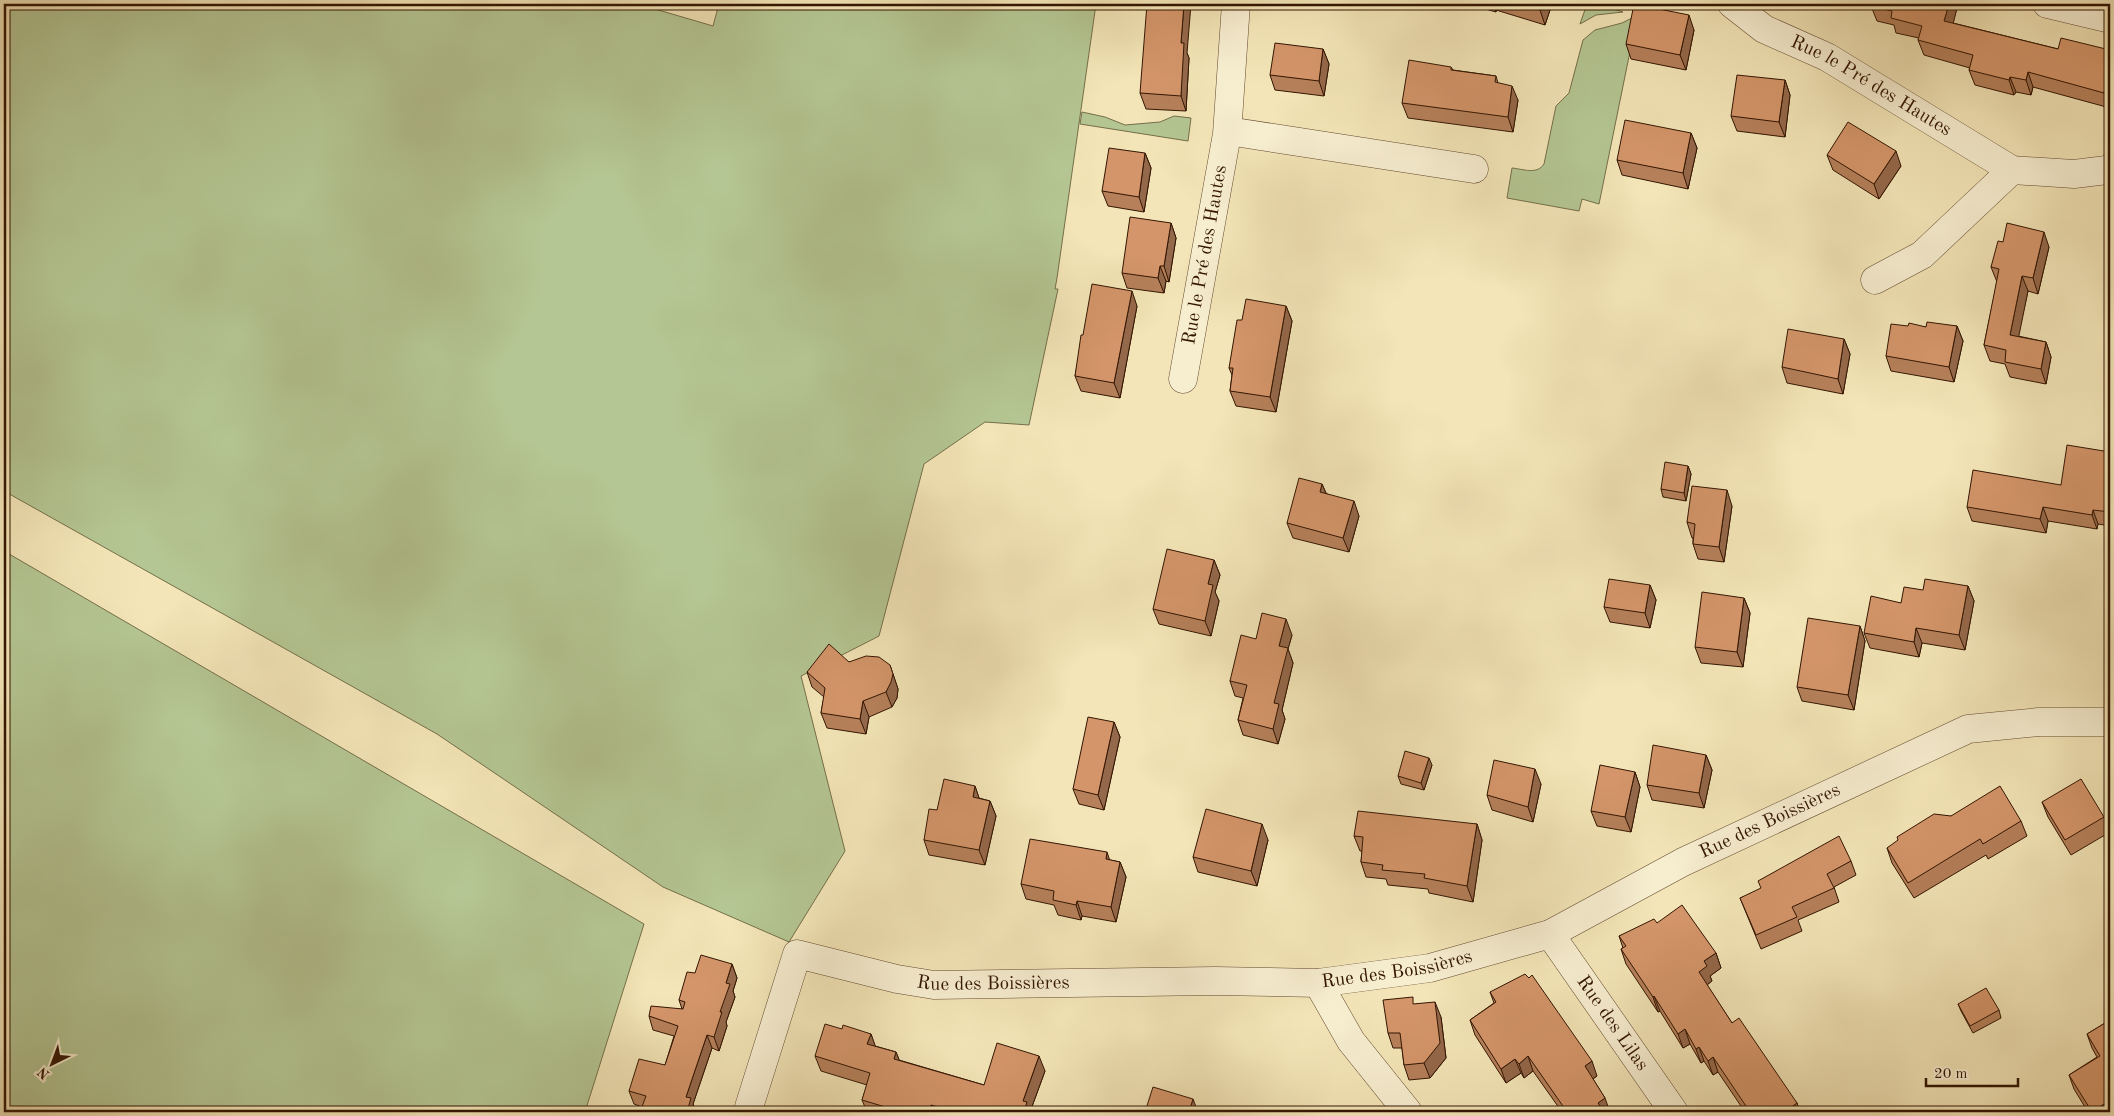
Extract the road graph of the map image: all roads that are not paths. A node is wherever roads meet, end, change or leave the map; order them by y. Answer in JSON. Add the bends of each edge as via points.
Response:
{"nodes":[{"id":1,"x":1236,"y":4,"type":"edge"},
{"id":2,"x":1732,"y":4,"type":"edge"},
{"id":3,"x":2047,"y":4,"type":"edge"},
{"id":4,"x":2110,"y":19,"type":"edge"},
{"id":5,"x":1228,"y":131,"type":"junction"},
{"id":6,"x":2110,"y":168,"type":"edge"},
{"id":7,"x":1474,"y":169,"type":"dead end"},
{"id":8,"x":2012,"y":170,"type":"junction"},
{"id":9,"x":1875,"y":280,"type":"dead end"},
{"id":10,"x":1183,"y":379,"type":"dead end"},
{"id":11,"x":2110,"y":722,"type":"edge"},
{"id":12,"x":1550,"y":934,"type":"junction"},
{"id":13,"x":1318,"y":983,"type":"junction"},
{"id":14,"x":749,"y":1107,"type":"dead end"},
{"id":15,"x":1408,"y":1112,"type":"edge"},
{"id":16,"x":1674,"y":1112,"type":"edge"}],
"edges":[{"from":1,"to":5,"type":"street","name":"Rue le Pré des Hautes"},
{"from":2,"to":8,"type":"street","name":"Rue le Pré des Hautes","via":[[1764,29],[1827,57]]},
{"from":3,"to":4,"type":"street"},
{"from":5,"to":7,"type":"street"},
{"from":5,"to":10,"type":"street","name":"Rue le Pré des Hautes"},
{"from":6,"to":8,"type":"street","name":"Rue le Pré des Hautes","via":[[2074,174]]},
{"from":8,"to":9,"type":"street","via":[[1922,255]]},
{"from":11,"to":12,"type":"street","name":"Rue des Boissières","via":[[2039,722],[1968,729],[1683,862]]},
{"from":12,"to":13,"type":"street","name":"Rue des Boissières","via":[[1430,968]]},
{"from":12,"to":16,"type":"street","name":"Rue des Lilas"},
{"from":13,"to":14,"type":"street","name":"Rue des Boissières","via":[[934,986],[797,954]]},
{"from":13,"to":15,"type":"street","via":[[1351,1041]]}]}
